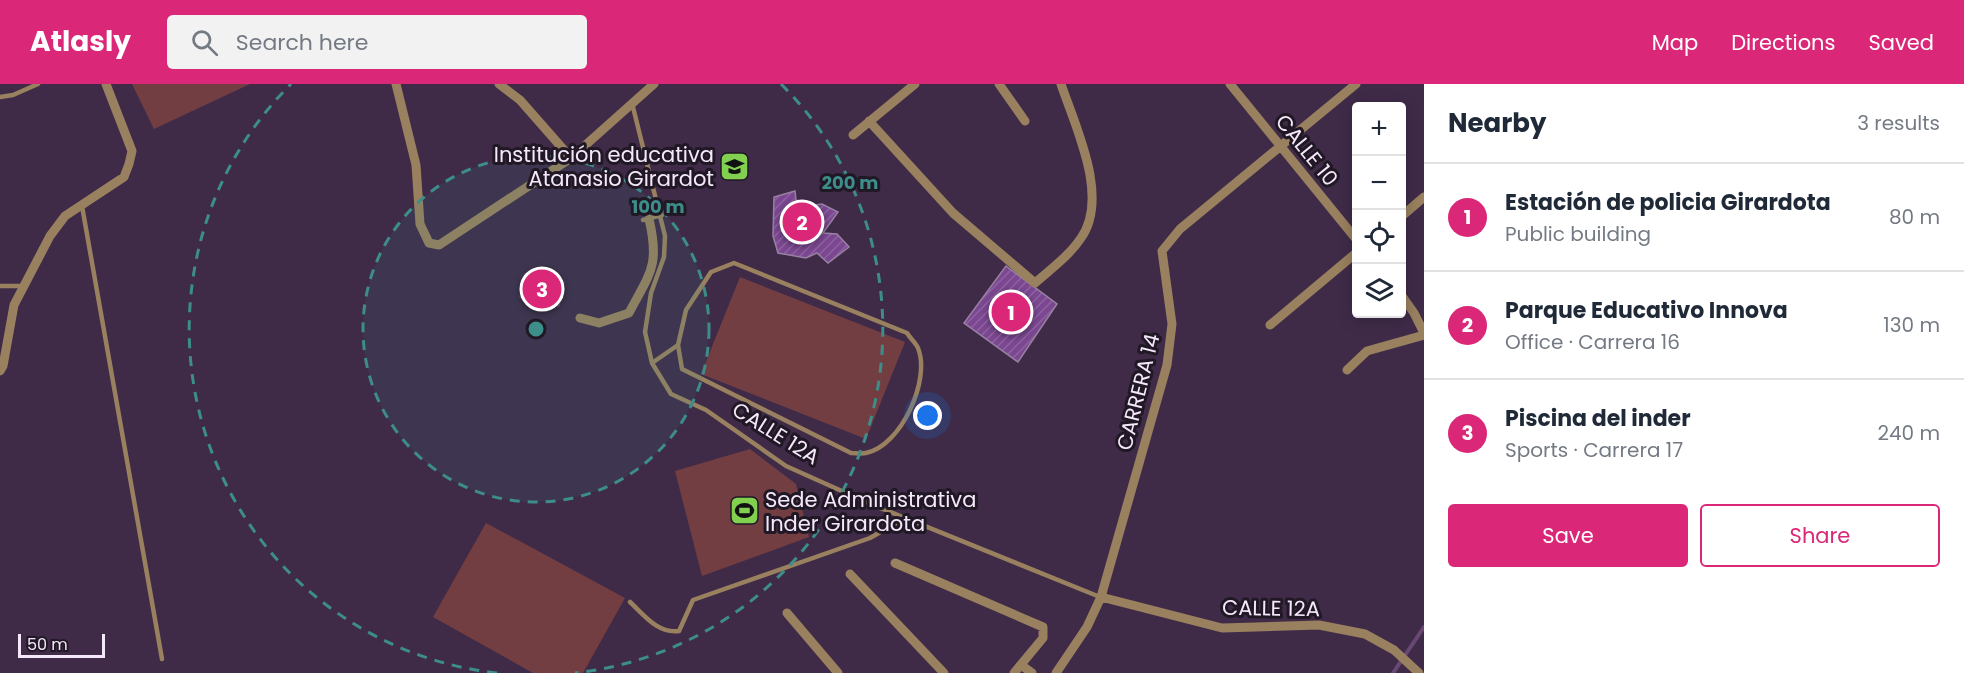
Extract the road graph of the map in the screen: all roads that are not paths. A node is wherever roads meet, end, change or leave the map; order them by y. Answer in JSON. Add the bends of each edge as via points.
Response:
{"nodes":[{"id":1,"x":38,"y":84,"type":"edge"},
{"id":2,"x":106,"y":84,"type":"edge"},
{"id":3,"x":396,"y":84,"type":"edge"},
{"id":4,"x":499,"y":84,"type":"edge"},
{"id":5,"x":654,"y":84,"type":"edge"},
{"id":6,"x":915,"y":84,"type":"edge"},
{"id":7,"x":999,"y":84,"type":"edge"},
{"id":8,"x":1061,"y":84,"type":"edge"},
{"id":9,"x":1230,"y":84,"type":"edge"},
{"id":10,"x":1356,"y":84,"type":"edge"},
{"id":11,"x":0,"y":97,"type":"edge"},
{"id":12,"x":632,"y":104,"type":"junction"},
{"id":13,"x":869,"y":120,"type":"junction"},
{"id":14,"x":1025,"y":121,"type":"dead end"},
{"id":15,"x":854,"y":135,"type":"dead end"},
{"id":16,"x":1282,"y":146,"type":"junction"},
{"id":17,"x":571,"y":158,"type":"junction"},
{"id":18,"x":1424,"y":197,"type":"edge"},
{"id":19,"x":82,"y":204,"type":"junction"},
{"id":20,"x":1406,"y":212,"type":"edge"},
{"id":21,"x":662,"y":215,"type":"junction"},
{"id":22,"x":646,"y":220,"type":"joint"},
{"id":23,"x":1352,"y":234,"type":"edge"},
{"id":24,"x":1352,"y":256,"type":"edge"},
{"id":25,"x":0,"y":286,"type":"edge"},
{"id":26,"x":22,"y":286,"type":"junction"},
{"id":27,"x":1406,"y":303,"type":"edge"},
{"id":28,"x":580,"y":318,"type":"dead end"},
{"id":29,"x":1270,"y":325,"type":"dead end"},
{"id":30,"x":1424,"y":334,"type":"edge"},
{"id":31,"x":678,"y":345,"type":"junction"},
{"id":32,"x":652,"y":363,"type":"junction"},
{"id":33,"x":1347,"y":370,"type":"dead end"},
{"id":34,"x":0,"y":371,"type":"edge"},
{"id":35,"x":905,"y":518,"type":"junction"},
{"id":36,"x":895,"y":563,"type":"dead end"},
{"id":37,"x":850,"y":574,"type":"dead end"},
{"id":38,"x":1101,"y":597,"type":"junction"},
{"id":39,"x":630,"y":602,"type":"dead end"},
{"id":40,"x":787,"y":613,"type":"dead end"},
{"id":41,"x":162,"y":659,"type":"dead end"},
{"id":42,"x":1015,"y":671,"type":"edge"},
{"id":43,"x":838,"y":673,"type":"edge"},
{"id":44,"x":944,"y":673,"type":"edge"},
{"id":45,"x":1032,"y":673,"type":"edge"},
{"id":46,"x":1056,"y":673,"type":"edge"},
{"id":47,"x":1419,"y":673,"type":"edge"}],
"edges":[{"from":1,"to":11,"type":"lane"},
{"from":2,"to":19,"type":"street","via":[[132,151],[131,158],[124,177]]},
{"from":3,"to":17,"type":"street","via":[[416,165],[420,224],[429,243],[439,245],[465,230]]},
{"from":4,"to":17,"type":"street","via":[[520,100]]},
{"from":5,"to":12,"type":"street"},
{"from":6,"to":13,"type":"street"},
{"from":7,"to":14,"type":"street"},
{"from":8,"to":13,"type":"street","via":[[1091,178],[1093,201],[1082,237],[1035,283],[953,213]]},
{"from":9,"to":16,"type":"street","name":"CALLE 10"},
{"from":10,"to":16,"type":"street","name":"CARRERA 14"},
{"from":12,"to":17,"type":"street"},
{"from":12,"to":21,"type":"lane","name":"CALLE 12A"},
{"from":13,"to":15,"type":"street"},
{"from":16,"to":23,"type":"street","name":"CALLE 10"},
{"from":16,"to":38,"type":"street","name":"CARRERA 14","via":[[1180,229],[1162,251],[1172,324],[1167,365]]},
{"from":18,"to":20,"type":"street"},
{"from":19,"to":26,"type":"street","via":[[64,216]]},
{"from":19,"to":41,"type":"lane"},
{"from":21,"to":22,"type":"lane"},
{"from":21,"to":32,"type":"lane","name":"CALLE 12A","via":[[664,257],[646,317]]},
{"from":22,"to":28,"type":"street","via":[[654,240],[654,263],[629,313],[599,323]]},
{"from":24,"to":29,"type":"street"},
{"from":25,"to":26,"type":"lane"},
{"from":26,"to":34,"type":"street"},
{"from":27,"to":30,"type":"street"},
{"from":30,"to":33,"type":"street","via":[[1367,351]]},
{"from":31,"to":31,"type":"lane","via":[[686,310],[711,272],[734,263],[907,333],[918,348],[922,375],[910,411],[887,441],[866,453],[851,453],[682,369]]},
{"from":31,"to":32,"type":"lane"},
{"from":32,"to":35,"type":"lane","name":"CALLE 12A","via":[[671,394],[706,410],[786,466]]},
{"from":35,"to":38,"type":"lane","name":"CALLE 12A"},
{"from":35,"to":39,"type":"lane","via":[[870,538],[693,600],[679,631],[656,626]]},
{"from":36,"to":42,"type":"street","via":[[1043,627],[1043,638]]},
{"from":37,"to":44,"type":"street"},
{"from":38,"to":46,"type":"street","name":"CARRERA 14","via":[[1087,627]]},
{"from":38,"to":47,"type":"street","name":"CALLE 12A","via":[[1222,628],[1319,625],[1365,634],[1394,650]]},
{"from":40,"to":43,"type":"street"},
{"from":42,"to":45,"type":"street"}]}
